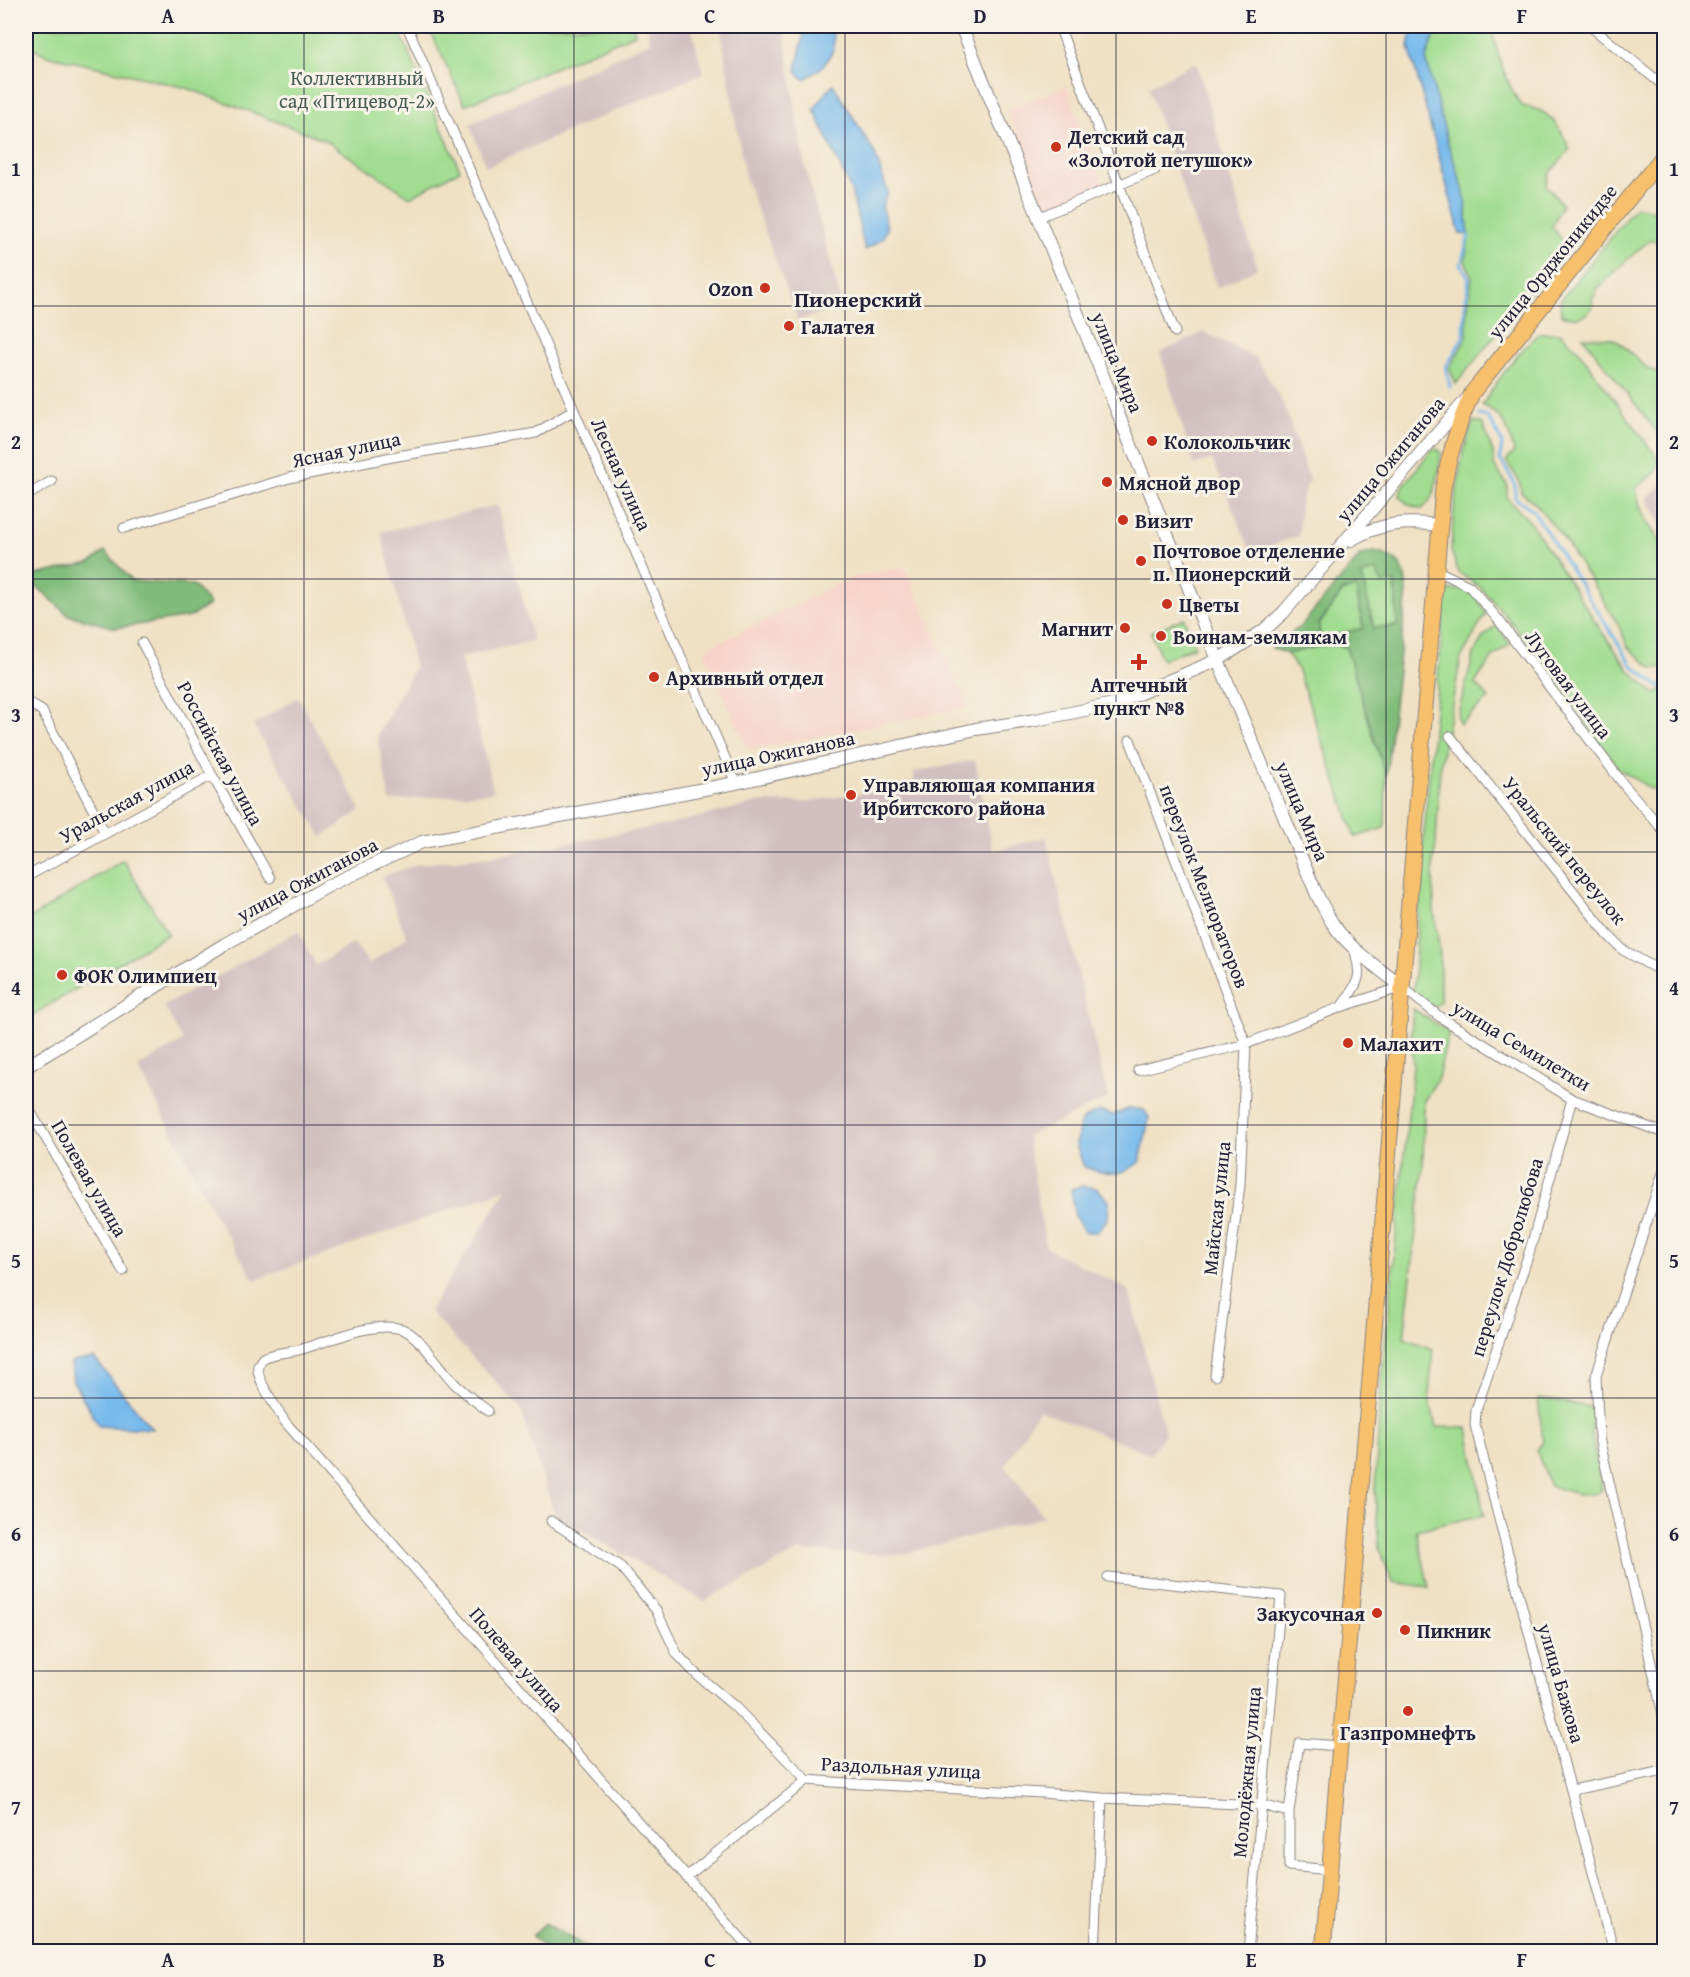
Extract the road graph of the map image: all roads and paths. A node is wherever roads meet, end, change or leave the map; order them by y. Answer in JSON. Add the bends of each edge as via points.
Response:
{"nodes":[{"id":1,"x":407,"y":26,"type":"edge"},
{"id":2,"x":961,"y":26,"type":"edge"},
{"id":3,"x":1059,"y":26,"type":"edge"},
{"id":4,"x":1590,"y":26,"type":"edge"},
{"id":5,"x":1665,"y":86,"type":"edge"},
{"id":6,"x":1665,"y":155,"type":"edge"},
{"id":7,"x":1155,"y":170,"type":"dead end"},
{"id":8,"x":1119,"y":186,"type":"junction"},
{"id":9,"x":1039,"y":218,"type":"junction"},
{"id":10,"x":1175,"y":332,"type":"dead end"},
{"id":11,"x":1472,"y":393,"type":"junction"},
{"id":12,"x":574,"y":410,"type":"junction"},
{"id":13,"x":52,"y":481,"type":"dead end"},
{"id":14,"x":26,"y":496,"type":"edge"},
{"id":15,"x":1440,"y":525,"type":"junction"},
{"id":16,"x":124,"y":528,"type":"dead end"},
{"id":17,"x":1342,"y":545,"type":"junction"},
{"id":18,"x":1436,"y":570,"type":"junction"},
{"id":19,"x":142,"y":643,"type":"dead end"},
{"id":20,"x":1218,"y":660,"type":"junction"},
{"id":21,"x":26,"y":701,"type":"edge"},
{"id":22,"x":1450,"y":736,"type":"dead end"},
{"id":23,"x":1130,"y":740,"type":"dead end"},
{"id":24,"x":212,"y":775,"type":"junction"},
{"id":25,"x":736,"y":783,"type":"junction"},
{"id":26,"x":1665,"y":831,"type":"edge"},
{"id":27,"x":105,"y":833,"type":"junction"},
{"id":28,"x":26,"y":877,"type":"edge"},
{"id":29,"x":270,"y":878,"type":"dead end"},
{"id":30,"x":1354,"y":948,"type":"junction"},
{"id":31,"x":1665,"y":973,"type":"edge"},
{"id":32,"x":1402,"y":987,"type":"junction"},
{"id":33,"x":1341,"y":1007,"type":"junction"},
{"id":34,"x":1246,"y":1044,"type":"junction"},
{"id":35,"x":26,"y":1067,"type":"edge"},
{"id":36,"x":1138,"y":1070,"type":"dead end"},
{"id":37,"x":1572,"y":1100,"type":"junction"},
{"id":38,"x":26,"y":1104,"type":"edge"},
{"id":39,"x":1665,"y":1133,"type":"edge"},
{"id":40,"x":1665,"y":1170,"type":"edge"},
{"id":41,"x":123,"y":1270,"type":"dead end"},
{"id":42,"x":1215,"y":1376,"type":"dead end"},
{"id":43,"x":488,"y":1411,"type":"dead end"},
{"id":44,"x":1475,"y":1425,"type":"joint"},
{"id":45,"x":551,"y":1521,"type":"dead end"},
{"id":46,"x":1108,"y":1577,"type":"dead end"},
{"id":47,"x":1665,"y":1719,"type":"edge"},
{"id":48,"x":1340,"y":1746,"type":"junction"},
{"id":49,"x":1665,"y":1771,"type":"edge"},
{"id":50,"x":807,"y":1780,"type":"junction"},
{"id":51,"x":1572,"y":1790,"type":"junction"},
{"id":52,"x":1102,"y":1798,"type":"junction"},
{"id":53,"x":1261,"y":1805,"type":"junction"},
{"id":54,"x":1289,"y":1812,"type":"junction"},
{"id":55,"x":1330,"y":1870,"type":"junction"},
{"id":56,"x":686,"y":1877,"type":"junction"},
{"id":57,"x":1665,"y":1944,"type":"edge"},
{"id":58,"x":753,"y":1952,"type":"edge"},
{"id":59,"x":1095,"y":1952,"type":"edge"},
{"id":60,"x":1248,"y":1952,"type":"edge"},
{"id":61,"x":1323,"y":1952,"type":"edge"},
{"id":62,"x":1614,"y":1952,"type":"edge"},
{"id":63,"x":1634,"y":1952,"type":"edge"}],
"edges":[{"from":1,"to":12,"type":"street","name":"Лесная улица"},
{"from":2,"to":9,"type":"street","name":"улица Мира"},
{"from":3,"to":8,"type":"street"},
{"from":4,"to":5,"type":"street"},
{"from":6,"to":11,"type":"main road","name":"улица Орджоникидзе"},
{"from":7,"to":8,"type":"street"},
{"from":8,"to":9,"type":"street"},
{"from":8,"to":10,"type":"street"},
{"from":9,"to":20,"type":"street","name":"улица Мира"},
{"from":11,"to":15,"type":"main road","name":"улица Орджоникидзе","via":[[1447,464]]},
{"from":11,"to":17,"type":"street","name":"улица Ожиганова"},
{"from":12,"to":16,"type":"street","name":"Ясная улица","via":[[536,433],[289,478]]},
{"from":12,"to":25,"type":"street","name":"Лесная улица"},
{"from":13,"to":14,"type":"street"},
{"from":15,"to":17,"type":"street","via":[[1389,524]]},
{"from":15,"to":18,"type":"main road","name":"улица Орджоникидзе"},
{"from":17,"to":20,"type":"street","name":"улица Ожиганова","via":[[1283,613]]},
{"from":18,"to":26,"type":"street","name":"Луговая улица","via":[[1469,586],[1624,785]]},
{"from":18,"to":32,"type":"main road","name":"улица Орджоникидзе"},
{"from":19,"to":24,"type":"street","name":"Российская улица"},
{"from":20,"to":25,"type":"street","name":"улица Ожиганова","via":[[1114,704],[976,729]]},
{"from":20,"to":30,"type":"street","name":"улица Мира","via":[[1317,895],[1333,924]]},
{"from":21,"to":27,"type":"street","via":[[42,711]]},
{"from":22,"to":31,"type":"street","name":"Уральский переулок","via":[[1608,935],[1623,950]]},
{"from":23,"to":34,"type":"street","name":"переулок Мелиораторов"},
{"from":24,"to":27,"type":"street","name":"Уральская улица"},
{"from":24,"to":29,"type":"street","name":"Российская улица"},
{"from":25,"to":35,"type":"street","name":"улица Ожиганова","via":[[422,842],[330,885],[225,944]]},
{"from":27,"to":28,"type":"street","name":"Уральская улица"},
{"from":30,"to":32,"type":"street","name":"улица Мира"},
{"from":30,"to":33,"type":"street","via":[[1360,969],[1357,984]]},
{"from":32,"to":33,"type":"street"},
{"from":32,"to":37,"type":"street","name":"улица Семилетки","via":[[1440,1017]]},
{"from":32,"to":48,"type":"main road","name":"улица Орджоникидзе"},
{"from":33,"to":34,"type":"street"},
{"from":34,"to":36,"type":"street"},
{"from":34,"to":42,"type":"street","name":"Майская улица","via":[[1240,1185]]},
{"from":37,"to":39,"type":"street","name":"улица Семилетки"},
{"from":37,"to":44,"type":"street","name":"переулок Добролюбова","via":[[1530,1250],[1476,1410]]},
{"from":38,"to":41,"type":"street","name":"Полевая улица"},
{"from":40,"to":47,"type":"street","via":[[1596,1376],[1599,1438]]},
{"from":43,"to":56,"type":"street","name":"Полевая улица","via":[[455,1384],[414,1337],[391,1326],[363,1330],[262,1359],[258,1365],[258,1374],[286,1423]]},
{"from":44,"to":51,"type":"street","name":"улица Бажова"},
{"from":45,"to":50,"type":"street","name":"Раздольная улица","via":[[621,1567],[656,1610],[677,1654]]},
{"from":46,"to":53,"type":"street","name":"Молодёжная улица","via":[[1281,1596]]},
{"from":48,"to":54,"type":"street","via":[[1299,1743]]},
{"from":48,"to":55,"type":"main road","name":"улица Орджоникидзе"},
{"from":49,"to":51,"type":"street"},
{"from":50,"to":52,"type":"street","name":"Раздольная улица"},
{"from":50,"to":56,"type":"street"},
{"from":51,"to":62,"type":"street","name":"улица Бажова"},
{"from":52,"to":53,"type":"street","name":"Раздольная улица"},
{"from":52,"to":59,"type":"street"},
{"from":53,"to":54,"type":"street","name":"Раздольная улица"},
{"from":53,"to":60,"type":"street","name":"Молодёжная улица"},
{"from":54,"to":55,"type":"street","via":[[1289,1866]]},
{"from":55,"to":61,"type":"main road","name":"улица Орджоникидзе"},
{"from":56,"to":58,"type":"street","name":"Полевая улица"},
{"from":57,"to":63,"type":"street"}]}
